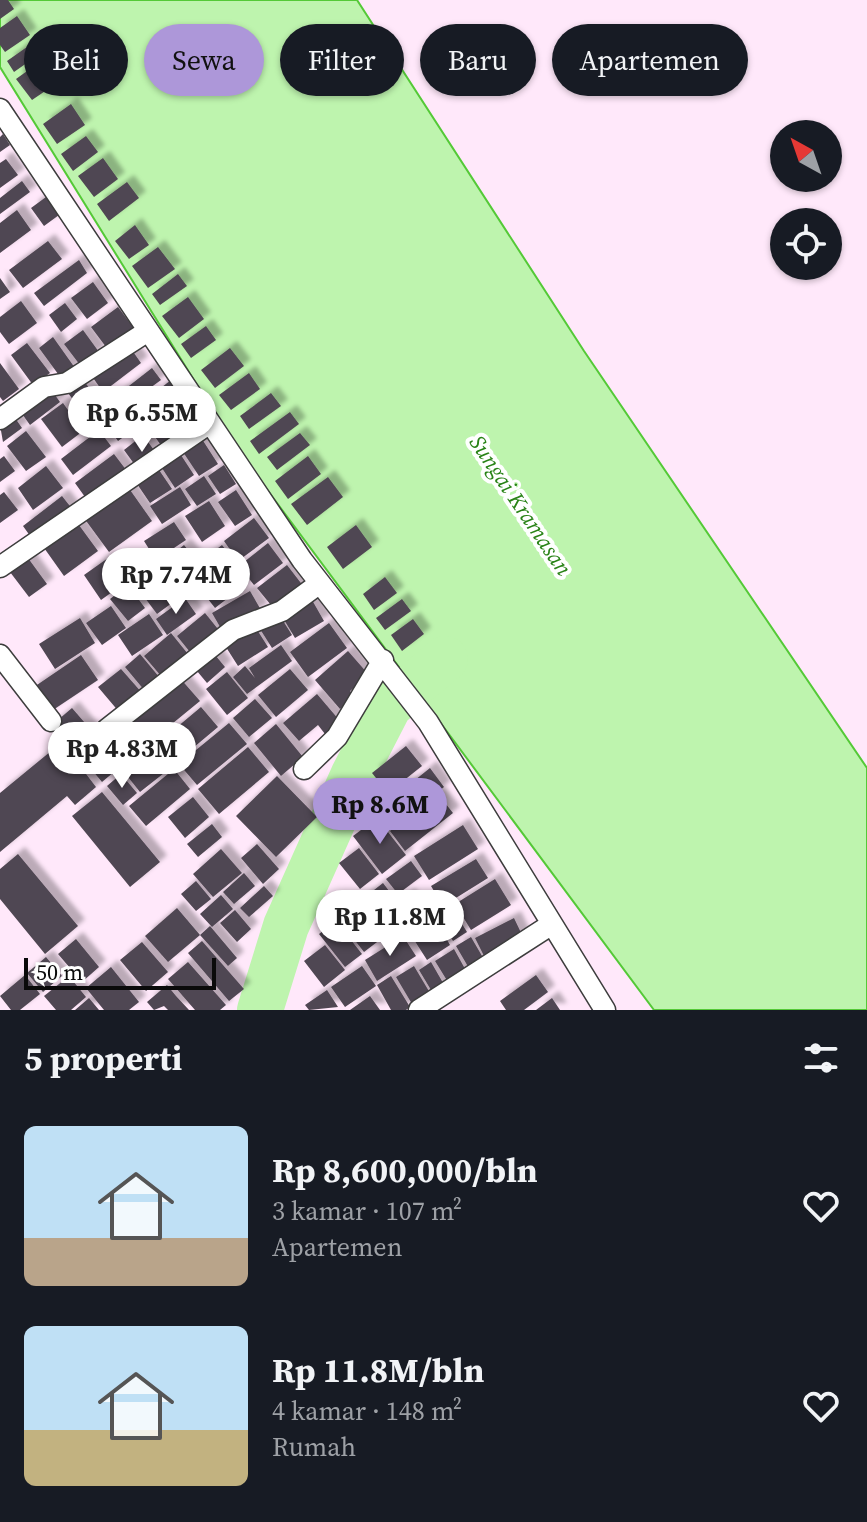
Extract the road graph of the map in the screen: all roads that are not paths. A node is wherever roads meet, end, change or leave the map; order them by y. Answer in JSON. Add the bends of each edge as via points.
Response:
{"nodes":[{"id":1,"x":0,"y":109,"type":"edge"},
{"id":2,"x":148,"y":331,"type":"junction"},
{"id":3,"x":0,"y":419,"type":"edge"},
{"id":4,"x":210,"y":423,"type":"junction"},
{"id":5,"x":0,"y":567,"type":"edge"},
{"id":6,"x":320,"y":583,"type":"junction"},
{"id":7,"x":0,"y":655,"type":"edge"},
{"id":8,"x":385,"y":662,"type":"junction"},
{"id":9,"x":51,"y":721,"type":"dead end"},
{"id":10,"x":107,"y":729,"type":"dead end"},
{"id":11,"x":304,"y":769,"type":"dead end"},
{"id":12,"x":552,"y":924,"type":"junction"},
{"id":13,"x":597,"y":1007,"type":"edge"},
{"id":14,"x":419,"y":1010,"type":"edge"}],
"edges":[{"from":1,"to":2,"type":"street"},
{"from":2,"to":3,"type":"street","via":[[67,383],[44,387]]},
{"from":2,"to":4,"type":"street"},
{"from":4,"to":5,"type":"street"},
{"from":4,"to":6,"type":"street"},
{"from":6,"to":8,"type":"street"},
{"from":6,"to":10,"type":"street","via":[[282,611],[233,630]]},
{"from":7,"to":9,"type":"street"},
{"from":8,"to":11,"type":"street","via":[[337,737]]},
{"from":8,"to":12,"type":"street","via":[[428,722]]},
{"from":12,"to":13,"type":"street"},
{"from":12,"to":14,"type":"street"}]}
